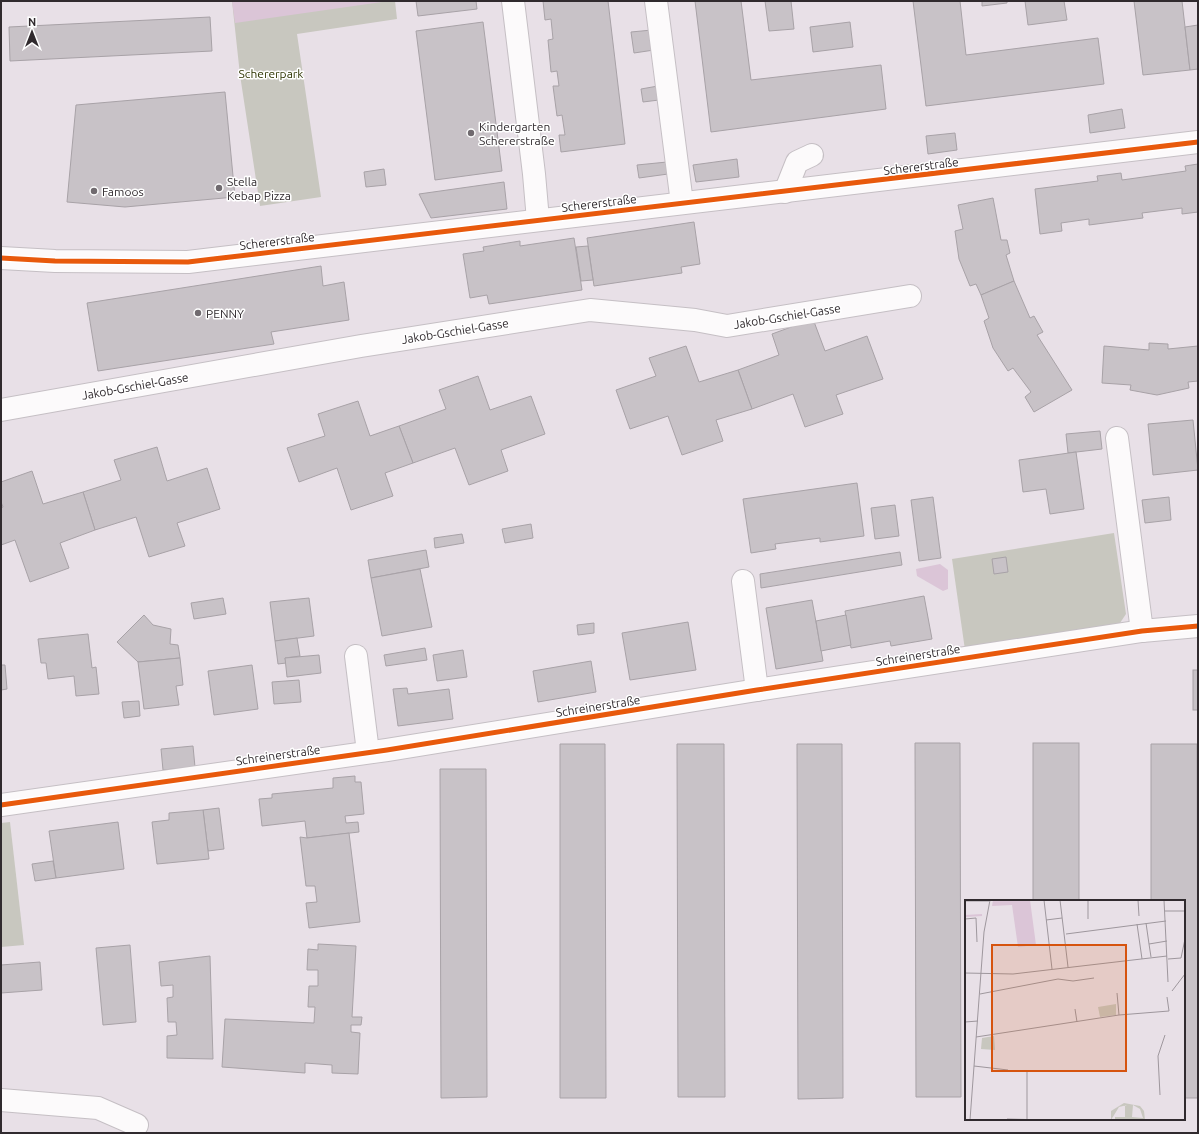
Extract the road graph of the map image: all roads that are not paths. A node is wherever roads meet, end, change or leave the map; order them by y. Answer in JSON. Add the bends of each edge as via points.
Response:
{"nodes":[{"id":1,"x":513,"y":1,"type":"edge"},
{"id":2,"x":656,"y":1,"type":"edge"},
{"id":3,"x":1198,"y":142,"type":"edge"},
{"id":4,"x":812,"y":155,"type":"dead end"},
{"id":5,"x":785,"y":192,"type":"junction"},
{"id":6,"x":682,"y":204,"type":"junction"},
{"id":7,"x":538,"y":220,"type":"junction"},
{"id":8,"x":1,"y":258,"type":"edge"},
{"id":9,"x":910,"y":296,"type":"dead end"},
{"id":10,"x":1,"y":410,"type":"edge"},
{"id":11,"x":1118,"y":438,"type":"dead end"},
{"id":12,"x":743,"y":581,"type":"dead end"},
{"id":13,"x":1198,"y":626,"type":"edge"},
{"id":14,"x":1142,"y":631,"type":"junction"},
{"id":15,"x":356,"y":656,"type":"dead end"},
{"id":16,"x":757,"y":690,"type":"junction"},
{"id":17,"x":368,"y":752,"type":"junction"},
{"id":18,"x":1,"y":805,"type":"edge"},
{"id":19,"x":1,"y":1100,"type":"edge"},
{"id":20,"x":137,"y":1125,"type":"dead end"}],
"edges":[{"from":1,"to":7,"type":"street"},
{"from":2,"to":6,"type":"street"},
{"from":3,"to":5,"type":"street","name":"Schererstraße"},
{"from":4,"to":5,"type":"street","via":[[797,162]]},
{"from":5,"to":6,"type":"street","name":"Schererstraße"},
{"from":6,"to":7,"type":"street","name":"Schererstraße"},
{"from":7,"to":8,"type":"street","name":"Schererstraße","via":[[188,262]]},
{"from":9,"to":10,"type":"street","name":"Jakob-Gschiel-Gasse","via":[[727,326],[695,320],[590,310],[338,350]]},
{"from":11,"to":14,"type":"street"},
{"from":12,"to":16,"type":"street"},
{"from":13,"to":14,"type":"street","name":"Schreinerstraße"},
{"from":14,"to":16,"type":"street","name":"Schreinerstraße"},
{"from":15,"to":17,"type":"street"},
{"from":16,"to":17,"type":"street","name":"Schreinerstraße"},
{"from":17,"to":18,"type":"street","name":"Schreinerstraße"},
{"from":19,"to":20,"type":"street","via":[[98,1108]]}]}
